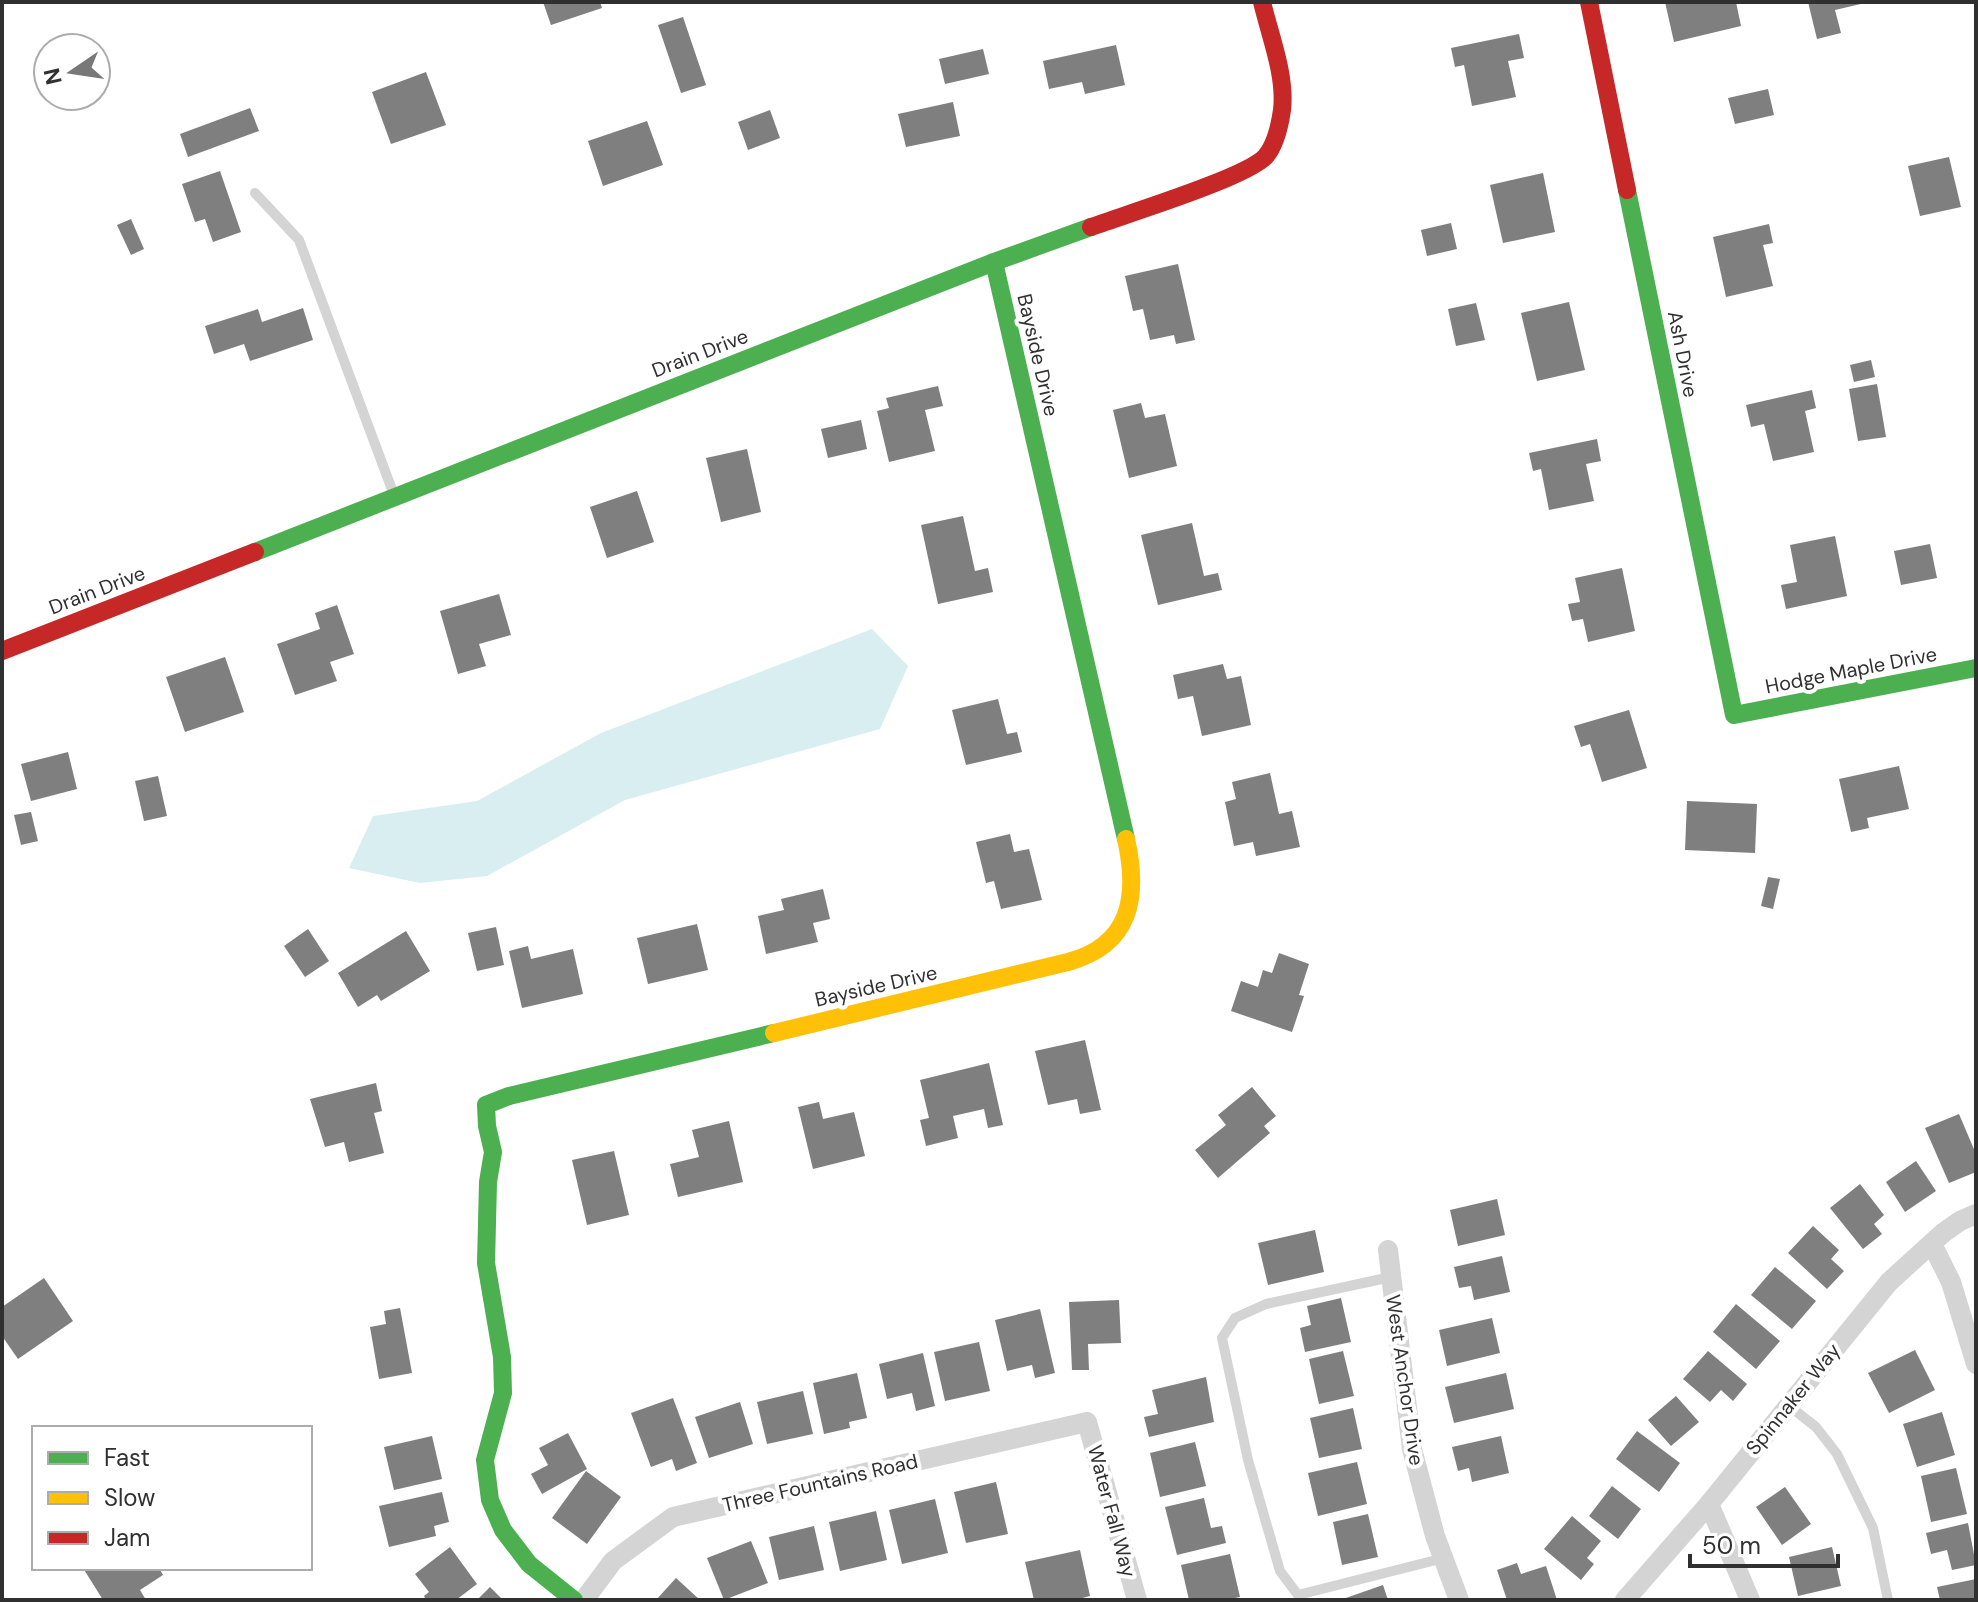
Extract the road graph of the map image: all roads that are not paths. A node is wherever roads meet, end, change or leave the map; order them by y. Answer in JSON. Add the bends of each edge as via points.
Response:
{"nodes":[{"id":1,"x":1262,"y":2,"type":"edge"},
{"id":2,"x":1589,"y":2,"type":"edge"},
{"id":3,"x":255,"y":193,"type":"dead end"},
{"id":4,"x":994,"y":262,"type":"junction"},
{"id":5,"x":394,"y":497,"type":"junction"},
{"id":6,"x":2,"y":651,"type":"edge"},
{"id":7,"x":1976,"y":668,"type":"edge"},
{"id":8,"x":1734,"y":715,"type":"joint"},
{"id":9,"x":1976,"y":1214,"type":"edge"},
{"id":10,"x":1932,"y":1244,"type":"junction"},
{"id":11,"x":1388,"y":1250,"type":"dead end"},
{"id":12,"x":1391,"y":1277,"type":"junction"},
{"id":13,"x":1976,"y":1364,"type":"edge"},
{"id":14,"x":1788,"y":1405,"type":"junction"},
{"id":15,"x":1087,"y":1422,"type":"joint"},
{"id":16,"x":1709,"y":1504,"type":"junction"},
{"id":17,"x":1444,"y":1558,"type":"junction"},
{"id":18,"x":574,"y":1600,"type":"edge"},
{"id":19,"x":584,"y":1600,"type":"edge"},
{"id":20,"x":1137,"y":1600,"type":"edge"},
{"id":21,"x":1459,"y":1600,"type":"edge"},
{"id":22,"x":1625,"y":1600,"type":"edge"},
{"id":23,"x":1750,"y":1600,"type":"edge"},
{"id":24,"x":1888,"y":1600,"type":"edge"}],
"edges":[{"from":1,"to":4,"type":"street","name":"Drain Drive","via":[[1281,80],[1282,108],[1267,155],[1197,189]]},
{"from":2,"to":8,"type":"street","name":"Ash Drive"},
{"from":3,"to":5,"type":"lane","via":[[299,240]]},
{"from":4,"to":5,"type":"street","name":"Drain Drive"},
{"from":4,"to":18,"type":"street","name":"Bayside Drive","via":[[1129,854],[1132,895],[1122,928],[1099,951],[1068,962],[486,1105],[493,1152],[486,1263],[503,1393],[485,1460],[490,1500],[503,1530],[529,1564]]},
{"from":5,"to":6,"type":"street","name":"Drain Drive"},
{"from":7,"to":8,"type":"street","name":"Hodge Maple Drive"},
{"from":9,"to":10,"type":"street","name":"Spinnaker Way"},
{"from":10,"to":13,"type":"street","via":[[1951,1282]]},
{"from":10,"to":14,"type":"street","name":"Spinnaker Way","via":[[1889,1282]]},
{"from":11,"to":12,"type":"street","name":"West Anchor Drive"},
{"from":12,"to":17,"type":"street","name":"West Anchor Drive","via":[[1412,1449]]},
{"from":12,"to":17,"type":"lane","via":[[1266,1304],[1235,1318],[1222,1338],[1248,1460],[1280,1571],[1298,1595]]},
{"from":14,"to":16,"type":"street","name":"Spinnaker Way"},
{"from":14,"to":24,"type":"lane","via":[[1816,1427],[1837,1454],[1873,1528]]},
{"from":15,"to":19,"type":"street","name":"Three Fountains Road","via":[[673,1517],[613,1561]]},
{"from":15,"to":20,"type":"street","name":"Water Fall Way"},
{"from":16,"to":22,"type":"street","name":"Spinnaker Way"},
{"from":16,"to":23,"type":"street"},
{"from":17,"to":21,"type":"street","name":"West Anchor Drive"}]}
